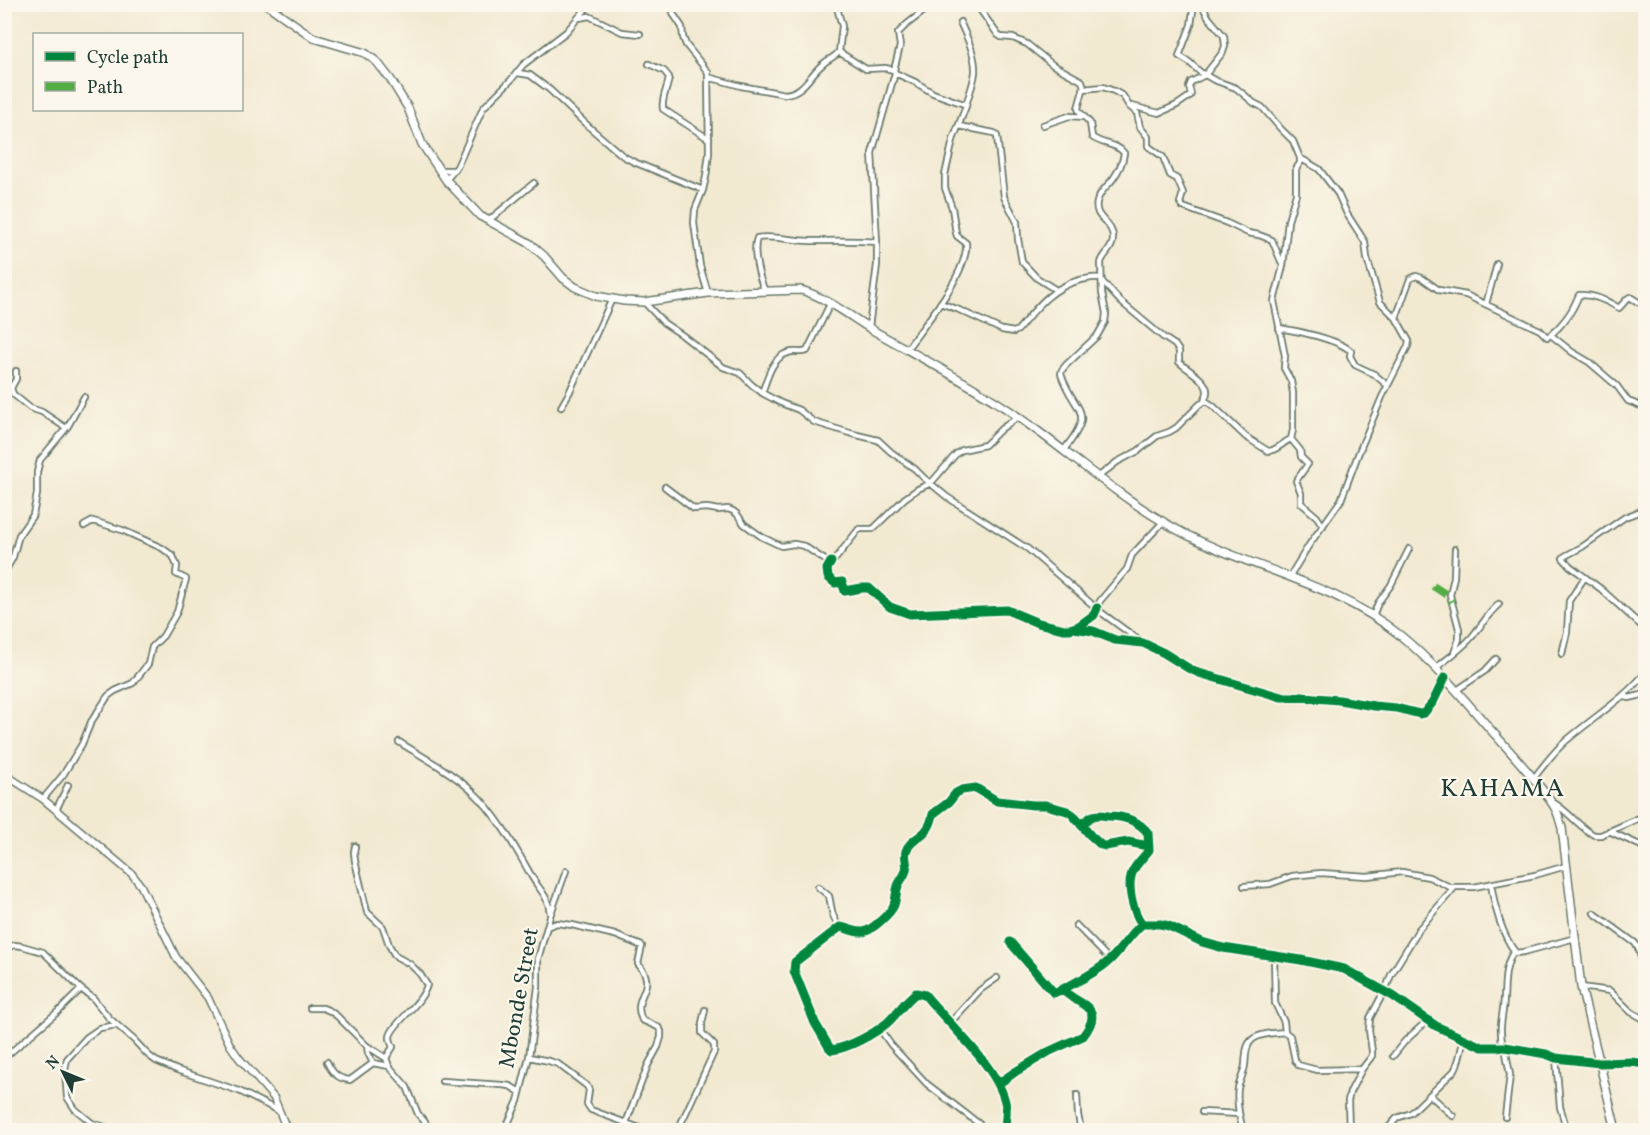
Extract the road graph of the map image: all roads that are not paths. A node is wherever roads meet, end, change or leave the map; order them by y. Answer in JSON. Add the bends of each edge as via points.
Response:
{"nodes":[{"id":1,"x":266,"y":4,"type":"edge"},
{"id":2,"x":590,"y":4,"type":"edge"},
{"id":3,"x":670,"y":4,"type":"edge"},
{"id":4,"x":836,"y":4,"type":"edge"},
{"id":5,"x":933,"y":4,"type":"edge"},
{"id":6,"x":976,"y":4,"type":"edge"},
{"id":7,"x":1194,"y":4,"type":"edge"},
{"id":8,"x":1201,"y":4,"type":"edge"},
{"id":9,"x":576,"y":19,"type":"junction"},
{"id":10,"x":960,"y":22,"type":"dead end"},
{"id":11,"x":640,"y":34,"type":"dead end"},
{"id":12,"x":839,"y":52,"type":"junction"},
{"id":13,"x":649,"y":64,"type":"dead end"},
{"id":14,"x":518,"y":72,"type":"junction"},
{"id":15,"x":894,"y":72,"type":"junction"},
{"id":16,"x":1205,"y":75,"type":"junction"},
{"id":17,"x":708,"y":77,"type":"junction"},
{"id":18,"x":1083,"y":89,"type":"junction"},
{"id":19,"x":966,"y":105,"type":"junction"},
{"id":20,"x":1129,"y":106,"type":"junction"},
{"id":21,"x":1084,"y":117,"type":"junction"},
{"id":22,"x":1043,"y":125,"type":"dead end"},
{"id":23,"x":959,"y":126,"type":"junction"},
{"id":24,"x":709,"y":139,"type":"junction"},
{"id":25,"x":1300,"y":158,"type":"junction"},
{"id":26,"x":439,"y":170,"type":"junction"},
{"id":27,"x":455,"y":170,"type":"junction"},
{"id":28,"x":446,"y":180,"type":"junction"},
{"id":29,"x":534,"y":183,"type":"dead end"},
{"id":30,"x":703,"y":190,"type":"junction"},
{"id":31,"x":488,"y":221,"type":"junction"},
{"id":32,"x":877,"y":242,"type":"junction"},
{"id":33,"x":1497,"y":264,"type":"dead end"},
{"id":34,"x":1283,"y":266,"type":"junction"},
{"id":35,"x":1102,"y":280,"type":"junction"},
{"id":36,"x":1056,"y":290,"type":"junction"},
{"id":37,"x":765,"y":291,"type":"junction"},
{"id":38,"x":708,"y":293,"type":"junction"},
{"id":39,"x":612,"y":299,"type":"junction"},
{"id":40,"x":644,"y":302,"type":"junction"},
{"id":41,"x":940,"y":303,"type":"junction"},
{"id":42,"x":830,"y":304,"type":"junction"},
{"id":43,"x":1486,"y":304,"type":"junction"},
{"id":44,"x":1646,"y":306,"type":"edge"},
{"id":45,"x":1396,"y":318,"type":"junction"},
{"id":46,"x":868,"y":327,"type":"junction"},
{"id":47,"x":1279,"y":328,"type":"junction"},
{"id":48,"x":1551,"y":335,"type":"junction"},
{"id":49,"x":907,"y":349,"type":"junction"},
{"id":50,"x":15,"y":371,"type":"dead end"},
{"id":51,"x":1387,"y":385,"type":"junction"},
{"id":52,"x":762,"y":393,"type":"junction"},
{"id":53,"x":84,"y":397,"type":"dead end"},
{"id":54,"x":1204,"y":402,"type":"junction"},
{"id":55,"x":561,"y":407,"type":"dead end"},
{"id":56,"x":1646,"y":408,"type":"edge"},
{"id":57,"x":1018,"y":417,"type":"junction"},
{"id":58,"x":66,"y":428,"type":"junction"},
{"id":59,"x":1291,"y":439,"type":"junction"},
{"id":60,"x":1063,"y":451,"type":"junction"},
{"id":61,"x":1098,"y":477,"type":"junction"},
{"id":62,"x":931,"y":483,"type":"junction"},
{"id":63,"x":665,"y":487,"type":"dead end"},
{"id":64,"x":1646,"y":509,"type":"edge"},
{"id":65,"x":1163,"y":522,"type":"junction"},
{"id":66,"x":84,"y":526,"type":"dead end"},
{"id":67,"x":1323,"y":526,"type":"junction"},
{"id":68,"x":1408,"y":549,"type":"dead end"},
{"id":69,"x":1455,"y":549,"type":"dead end"},
{"id":70,"x":831,"y":562,"type":"junction"},
{"id":71,"x":4,"y":574,"type":"edge"},
{"id":72,"x":1290,"y":576,"type":"junction"},
{"id":73,"x":1585,"y":577,"type":"junction"},
{"id":74,"x":1499,"y":604,"type":"dead end"},
{"id":75,"x":1097,"y":608,"type":"junction"},
{"id":76,"x":1373,"y":616,"type":"junction"},
{"id":77,"x":1074,"y":628,"type":"junction"},
{"id":78,"x":1646,"y":630,"type":"edge"},
{"id":79,"x":1143,"y":643,"type":"junction"},
{"id":80,"x":1454,"y":653,"type":"junction"},
{"id":81,"x":1562,"y":654,"type":"dead end"},
{"id":82,"x":1496,"y":659,"type":"dead end"},
{"id":83,"x":1436,"y":668,"type":"junction"},
{"id":84,"x":1646,"y":672,"type":"edge"},
{"id":85,"x":1445,"y":677,"type":"junction"},
{"id":86,"x":1457,"y":690,"type":"junction"},
{"id":87,"x":1646,"y":694,"type":"edge"},
{"id":88,"x":1623,"y":696,"type":"junction"},
{"id":89,"x":399,"y":742,"type":"dead end"},
{"id":90,"x":4,"y":774,"type":"edge"},
{"id":91,"x":1533,"y":779,"type":"junction"},
{"id":92,"x":68,"y":785,"type":"dead end"},
{"id":93,"x":43,"y":799,"type":"junction"},
{"id":94,"x":1552,"y":802,"type":"junction"},
{"id":95,"x":56,"y":810,"type":"junction"},
{"id":96,"x":1646,"y":815,"type":"edge"},
{"id":97,"x":1081,"y":825,"type":"junction"},
{"id":98,"x":1609,"y":831,"type":"junction"},
{"id":99,"x":355,"y":846,"type":"dead end"},
{"id":100,"x":1148,"y":846,"type":"junction"},
{"id":101,"x":1646,"y":848,"type":"edge"},
{"id":102,"x":1566,"y":866,"type":"junction"},
{"id":103,"x":566,"y":871,"type":"dead end"},
{"id":104,"x":1491,"y":884,"type":"junction"},
{"id":105,"x":1244,"y":886,"type":"dead end"},
{"id":106,"x":818,"y":887,"type":"dead end"},
{"id":107,"x":1455,"y":888,"type":"junction"},
{"id":108,"x":1594,"y":913,"type":"dead end"},
{"id":109,"x":550,"y":916,"type":"junction"},
{"id":110,"x":1142,"y":924,"type":"junction"},
{"id":111,"x":549,"y":926,"type":"junction"},
{"id":112,"x":1076,"y":926,"type":"dead end"},
{"id":113,"x":840,"y":927,"type":"junction"},
{"id":114,"x":1575,"y":938,"type":"junction"},
{"id":115,"x":1010,"y":942,"type":"dead end"},
{"id":116,"x":4,"y":948,"type":"edge"},
{"id":117,"x":1514,"y":951,"type":"junction"},
{"id":118,"x":1274,"y":956,"type":"junction"},
{"id":119,"x":1110,"y":960,"type":"junction"},
{"id":120,"x":1646,"y":977,"type":"edge"},
{"id":121,"x":997,"y":978,"type":"dead end"},
{"id":122,"x":1581,"y":987,"type":"junction"},
{"id":123,"x":81,"y":989,"type":"junction"},
{"id":124,"x":1062,"y":989,"type":"junction"},
{"id":125,"x":1384,"y":991,"type":"junction"},
{"id":126,"x":310,"y":1008,"type":"dead end"},
{"id":127,"x":705,"y":1010,"type":"dead end"},
{"id":128,"x":1646,"y":1020,"type":"edge"},
{"id":129,"x":1427,"y":1021,"type":"junction"},
{"id":130,"x":950,"y":1023,"type":"junction"},
{"id":131,"x":117,"y":1025,"type":"junction"},
{"id":132,"x":879,"y":1028,"type":"junction"},
{"id":133,"x":1285,"y":1032,"type":"junction"},
{"id":134,"x":1464,"y":1040,"type":"junction"},
{"id":135,"x":367,"y":1046,"type":"junction"},
{"id":136,"x":1504,"y":1047,"type":"junction"},
{"id":137,"x":1393,"y":1056,"type":"dead end"},
{"id":138,"x":530,"y":1057,"type":"junction"},
{"id":139,"x":4,"y":1058,"type":"edge"},
{"id":140,"x":386,"y":1058,"type":"junction"},
{"id":141,"x":1556,"y":1058,"type":"junction"},
{"id":142,"x":327,"y":1062,"type":"dead end"},
{"id":143,"x":373,"y":1063,"type":"junction"},
{"id":144,"x":1600,"y":1063,"type":"junction"},
{"id":145,"x":1646,"y":1064,"type":"edge"},
{"id":146,"x":389,"y":1066,"type":"junction"},
{"id":147,"x":1362,"y":1069,"type":"junction"},
{"id":148,"x":442,"y":1081,"type":"dead end"},
{"id":149,"x":998,"y":1084,"type":"junction"},
{"id":150,"x":520,"y":1092,"type":"junction"},
{"id":151,"x":1077,"y":1095,"type":"dead end"},
{"id":152,"x":1430,"y":1095,"type":"junction"},
{"id":153,"x":279,"y":1111,"type":"junction"},
{"id":154,"x":1202,"y":1112,"type":"dead end"},
{"id":155,"x":1239,"y":1114,"type":"junction"},
{"id":156,"x":1454,"y":1116,"type":"dead end"},
{"id":157,"x":1505,"y":1117,"type":"dead end"},
{"id":158,"x":626,"y":1123,"type":"junction"},
{"id":159,"x":1390,"y":1126,"type":"dead end"},
{"id":160,"x":114,"y":1131,"type":"edge"},
{"id":161,"x":287,"y":1131,"type":"edge"},
{"id":162,"x":430,"y":1131,"type":"edge"},
{"id":163,"x":505,"y":1131,"type":"edge"},
{"id":164,"x":645,"y":1131,"type":"edge"},
{"id":165,"x":678,"y":1131,"type":"edge"},
{"id":166,"x":987,"y":1131,"type":"edge"},
{"id":167,"x":1005,"y":1131,"type":"edge"},
{"id":168,"x":1081,"y":1131,"type":"edge"},
{"id":169,"x":1243,"y":1131,"type":"edge"},
{"id":170,"x":1349,"y":1131,"type":"edge"},
{"id":171,"x":1567,"y":1131,"type":"edge"},
{"id":172,"x":1616,"y":1131,"type":"edge"}],
"edges":[{"from":1,"to":26,"type":"main road","via":[[314,38],[364,53],[378,62],[408,108],[422,144]]},
{"from":2,"to":9,"type":"street"},
{"from":3,"to":17,"type":"street","via":[[686,45],[707,69]]},
{"from":4,"to":12,"type":"street","via":[[842,26]]},
{"from":5,"to":15,"type":"street","via":[[898,33],[900,46]]},
{"from":6,"to":18,"type":"street","via":[[998,35],[1027,44],[1053,66],[1082,81]]},
{"from":7,"to":16,"type":"street","via":[[1191,25],[1179,54]]},
{"from":8,"to":16,"type":"street","via":[[1225,43],[1223,52]]},
{"from":9,"to":11,"type":"street","via":[[588,16],[622,32]]},
{"from":9,"to":14,"type":"street"},
{"from":10,"to":19,"type":"street","via":[[975,67]]},
{"from":12,"to":15,"type":"street","via":[[866,69],[885,68]]},
{"from":12,"to":17,"type":"street","via":[[822,64],[807,84],[791,93]]},
{"from":13,"to":24,"type":"street","via":[[669,77],[663,109]]},
{"from":14,"to":27,"type":"street","via":[[483,108]]},
{"from":14,"to":30,"type":"street","via":[[530,75],[550,90],[623,156]]},
{"from":15,"to":19,"type":"street"},
{"from":15,"to":32,"type":"street","via":[[872,153]]},
{"from":16,"to":20,"type":"street","via":[[1191,82],[1190,96],[1170,109],[1157,113]]},
{"from":16,"to":25,"type":"street","via":[[1236,88],[1262,107],[1293,141]]},
{"from":17,"to":24,"type":"street"},
{"from":18,"to":20,"type":"street","via":[[1103,87],[1114,91]]},
{"from":18,"to":21,"type":"street","via":[[1078,108]]},
{"from":19,"to":23,"type":"street"},
{"from":20,"to":34,"type":"street","via":[[1138,113],[1148,146],[1163,158],[1170,175],[1177,179],[1183,193],[1182,206],[1272,240]]},
{"from":21,"to":22,"type":"street","via":[[1069,116]]},
{"from":21,"to":35,"type":"street","via":[[1095,140],[1124,153],[1115,177],[1098,196],[1096,205],[1114,237],[1102,259]]},
{"from":23,"to":36,"type":"street","via":[[997,136],[1004,197],[1017,222],[1022,262]]},
{"from":23,"to":41,"type":"street","via":[[945,188],[956,233],[966,243],[966,249],[956,281]]},
{"from":24,"to":30,"type":"street"},
{"from":25,"to":34,"type":"street"},
{"from":25,"to":45,"type":"street","via":[[1319,170],[1338,194],[1365,242],[1380,302]]},
{"from":26,"to":27,"type":"street"},
{"from":26,"to":28,"type":"main road"},
{"from":27,"to":28,"type":"street"},
{"from":28,"to":31,"type":"main road"},
{"from":29,"to":31,"type":"street"},
{"from":30,"to":38,"type":"street","via":[[694,223]]},
{"from":31,"to":39,"type":"main road","via":[[529,243],[575,287]]},
{"from":32,"to":37,"type":"street","via":[[757,238],[757,263]]},
{"from":32,"to":46,"type":"street"},
{"from":33,"to":43,"type":"street"},
{"from":34,"to":47,"type":"street","via":[[1274,301]]},
{"from":35,"to":36,"type":"street","via":[[1089,278]]},
{"from":35,"to":54,"type":"street","via":[[1121,302],[1175,345],[1179,362],[1207,387]]},
{"from":35,"to":60,"type":"street","via":[[1105,322],[1097,336],[1062,370],[1082,420]]},
{"from":36,"to":41,"type":"street","via":[[1014,332]]},
{"from":37,"to":38,"type":"main road"},
{"from":37,"to":42,"type":"main road","via":[[801,290]]},
{"from":38,"to":40,"type":"main road"},
{"from":39,"to":40,"type":"main road"},
{"from":39,"to":55,"type":"street"},
{"from":40,"to":52,"type":"street","via":[[664,323],[723,367],[740,373]]},
{"from":41,"to":49,"type":"street"},
{"from":42,"to":46,"type":"main road"},
{"from":42,"to":52,"type":"street","via":[[807,351],[780,356]]},
{"from":43,"to":45,"type":"street","via":[[1464,294],[1439,290],[1416,276],[1410,279]]},
{"from":43,"to":48,"type":"street","via":[[1547,337]]},
{"from":44,"to":48,"type":"street","via":[[1630,297],[1619,309],[1580,295],[1566,320]]},
{"from":45,"to":51,"type":"street","via":[[1408,336],[1409,345]]},
{"from":46,"to":49,"type":"main road"},
{"from":47,"to":51,"type":"street","via":[[1346,346],[1355,365]]},
{"from":47,"to":59,"type":"street","via":[[1286,356],[1284,368],[1293,393]]},
{"from":48,"to":56,"type":"street","via":[[1589,362],[1628,400]]},
{"from":49,"to":57,"type":"main road"},
{"from":50,"to":58,"type":"street","via":[[13,394]]},
{"from":51,"to":67,"type":"street","via":[[1341,500]]},
{"from":52,"to":62,"type":"street","via":[[800,410],[814,422],[876,439]]},
{"from":53,"to":58,"type":"street"},
{"from":54,"to":59,"type":"street","via":[[1268,451]]},
{"from":54,"to":61,"type":"street","via":[[1176,428],[1157,436]]},
{"from":57,"to":60,"type":"main road"},
{"from":57,"to":62,"type":"street","via":[[985,445],[956,454]]},
{"from":58,"to":71,"type":"street","via":[[39,462],[33,515],[19,535]]},
{"from":59,"to":67,"type":"street","via":[[1308,464],[1296,481],[1301,503]]},
{"from":60,"to":61,"type":"main road"},
{"from":61,"to":65,"type":"main road"},
{"from":62,"to":70,"type":"street","via":[[905,498],[873,529],[859,529]]},
{"from":62,"to":75,"type":"street","via":[[1028,549]]},
{"from":63,"to":70,"type":"street","via":[[694,509],[728,509],[762,537],[781,546],[804,546]]},
{"from":64,"to":73,"type":"street","via":[[1625,517],[1563,558]]},
{"from":65,"to":72,"type":"main road","via":[[1218,549]]},
{"from":65,"to":75,"type":"street","via":[[1132,555]]},
{"from":66,"to":93,"type":"street","via":[[93,521],[162,548],[173,556],[177,574],[186,579],[177,612],[164,636],[152,647],[148,664],[133,683],[105,700],[63,775]]},
{"from":67,"to":72,"type":"street"},
{"from":68,"to":76,"type":"street"},
{"from":69,"to":80,"type":"street","via":[[1450,595],[1458,629]]},
{"from":70,"to":77,"type":"street","via":[[828,577],[835,583],[842,582],[845,591],[869,588],[890,607],[910,614],[1006,609],[1047,625]]},
{"from":72,"to":76,"type":"main road"},
{"from":73,"to":78,"type":"street"},
{"from":73,"to":81,"type":"street","via":[[1569,601]]},
{"from":74,"to":80,"type":"street"},
{"from":75,"to":77,"type":"street","via":[[1094,615]]},
{"from":75,"to":79,"type":"street"},
{"from":76,"to":83,"type":"main road"},
{"from":77,"to":79,"type":"street","via":[[1128,643]]},
{"from":79,"to":85,"type":"street","via":[[1199,673],[1281,697],[1339,700],[1420,714],[1433,702]]},
{"from":80,"to":83,"type":"street"},
{"from":82,"to":86,"type":"street"},
{"from":83,"to":85,"type":"main road"},
{"from":84,"to":88,"type":"street"},
{"from":85,"to":86,"type":"main road"},
{"from":86,"to":91,"type":"main road"},
{"from":87,"to":88,"type":"street"},
{"from":88,"to":91,"type":"street","via":[[1566,741]]},
{"from":89,"to":109,"type":"street","via":[[479,798],[514,844],[546,897]]},
{"from":90,"to":93,"type":"street"},
{"from":91,"to":94,"type":"main road"},
{"from":92,"to":95,"type":"street"},
{"from":93,"to":95,"type":"street"},
{"from":94,"to":98,"type":"street","via":[[1591,834],[1598,836]]},
{"from":94,"to":102,"type":"main road","via":[[1562,828]]},
{"from":95,"to":153,"type":"street","via":[[141,886],[180,964],[208,998],[230,1045],[274,1098]]},
{"from":96,"to":98,"type":"street"},
{"from":97,"to":100,"type":"street","via":[[1101,845],[1128,842]]},
{"from":97,"to":100,"type":"street","via":[[1097,815],[1125,817],[1145,829]]},
{"from":97,"to":113,"type":"street","via":[[1067,811],[998,801],[976,788],[962,790],[933,814],[928,830],[908,847],[907,869],[890,911],[862,932]]},
{"from":98,"to":101,"type":"street"},
{"from":99,"to":140,"type":"street","via":[[367,912],[383,927],[394,954],[410,964],[427,985],[391,1034],[393,1047]]},
{"from":100,"to":110,"type":"street","via":[[1131,877],[1133,906]]},
{"from":102,"to":104,"type":"street"},
{"from":102,"to":114,"type":"main road"},
{"from":103,"to":109,"type":"street","name":"Mbonde Street"},
{"from":104,"to":107,"type":"street"},
{"from":104,"to":117,"type":"street","via":[[1494,905]]},
{"from":105,"to":107,"type":"street","via":[[1309,874],[1367,876],[1402,872],[1429,877]]},
{"from":106,"to":113,"type":"street","via":[[829,896],[831,912]]},
{"from":107,"to":125,"type":"street","via":[[1414,936]]},
{"from":108,"to":120,"type":"street","via":[[1635,943]]},
{"from":109,"to":111,"type":"street","name":"Mbonde Street"},
{"from":110,"to":118,"type":"street","via":[[1170,926],[1202,942]]},
{"from":110,"to":119,"type":"street"},
{"from":111,"to":138,"type":"street","name":"Mbonde Street","via":[[538,959]]},
{"from":111,"to":158,"type":"street","via":[[563,923],[615,935],[642,946],[638,963],[647,981],[640,1014],[642,1020],[658,1027],[662,1034]]},
{"from":112,"to":119,"type":"street"},
{"from":113,"to":132,"type":"street","via":[[798,959],[794,972],[815,1023],[832,1050]]},
{"from":114,"to":117,"type":"street","via":[[1524,952]]},
{"from":114,"to":122,"type":"main road"},
{"from":115,"to":124,"type":"street","via":[[1052,992]]},
{"from":116,"to":123,"type":"street","via":[[15,945],[40,950]]},
{"from":117,"to":136,"type":"street","via":[[1505,978],[1500,1027]]},
{"from":118,"to":125,"type":"street","via":[[1344,969]]},
{"from":118,"to":133,"type":"street","via":[[1275,1003]]},
{"from":119,"to":124,"type":"street"},
{"from":121,"to":130,"type":"street","via":[[980,990]]},
{"from":122,"to":128,"type":"street","via":[[1610,991],[1631,1012]]},
{"from":122,"to":144,"type":"main road"},
{"from":123,"to":131,"type":"street"},
{"from":123,"to":139,"type":"street"},
{"from":124,"to":149,"type":"street","via":[[1088,1008],[1092,1021],[1087,1031]]},
{"from":125,"to":129,"type":"street"},
{"from":125,"to":147,"type":"street","via":[[1370,1018],[1372,1056]]},
{"from":126,"to":135,"type":"street","via":[[323,1008],[337,1016]]},
{"from":127,"to":165,"type":"street","via":[[702,1033],[714,1045],[714,1052]]},
{"from":129,"to":134,"type":"street"},
{"from":129,"to":137,"type":"street"},
{"from":130,"to":132,"type":"street","via":[[925,995],[916,993]]},
{"from":130,"to":149,"type":"street"},
{"from":131,"to":153,"type":"street","via":[[156,1061],[239,1091]]},
{"from":131,"to":160,"type":"street","via":[[100,1028],[87,1037],[67,1059],[65,1070],[67,1097],[75,1109],[92,1123]]},
{"from":132,"to":166,"type":"street","via":[[927,1084]]},
{"from":133,"to":147,"type":"street","via":[[1290,1036],[1298,1065],[1317,1070]]},
{"from":133,"to":155,"type":"street","via":[[1257,1036],[1248,1044],[1238,1089]]},
{"from":134,"to":136,"type":"street","via":[[1485,1048]]},
{"from":134,"to":152,"type":"street","via":[[1457,1066]]},
{"from":135,"to":140,"type":"street"},
{"from":135,"to":143,"type":"street"},
{"from":136,"to":141,"type":"street"},
{"from":136,"to":157,"type":"street","via":[[1510,1075]]},
{"from":138,"to":150,"type":"street","name":"Mbonde Street"},
{"from":138,"to":158,"type":"street","via":[[558,1064],[587,1086],[587,1105],[591,1110]]},
{"from":140,"to":146,"type":"street"},
{"from":141,"to":144,"type":"street"},
{"from":141,"to":171,"type":"street","via":[[1560,1107]]},
{"from":142,"to":143,"type":"street","via":[[336,1076],[350,1080]]},
{"from":143,"to":146,"type":"street"},
{"from":144,"to":145,"type":"street"},
{"from":144,"to":172,"type":"main road"},
{"from":146,"to":162,"type":"street","via":[[407,1087]]},
{"from":147,"to":170,"type":"street","via":[[1348,1101]]},
{"from":148,"to":150,"type":"street","via":[[510,1086]]},
{"from":149,"to":167,"type":"street","via":[[1006,1107]]},
{"from":150,"to":163,"type":"street","name":"Mbonde Street"},
{"from":151,"to":168,"type":"street"},
{"from":152,"to":156,"type":"street"},
{"from":152,"to":159,"type":"street"},
{"from":153,"to":161,"type":"street"},
{"from":154,"to":155,"type":"street"},
{"from":155,"to":169,"type":"street"},
{"from":158,"to":164,"type":"street"}]}
